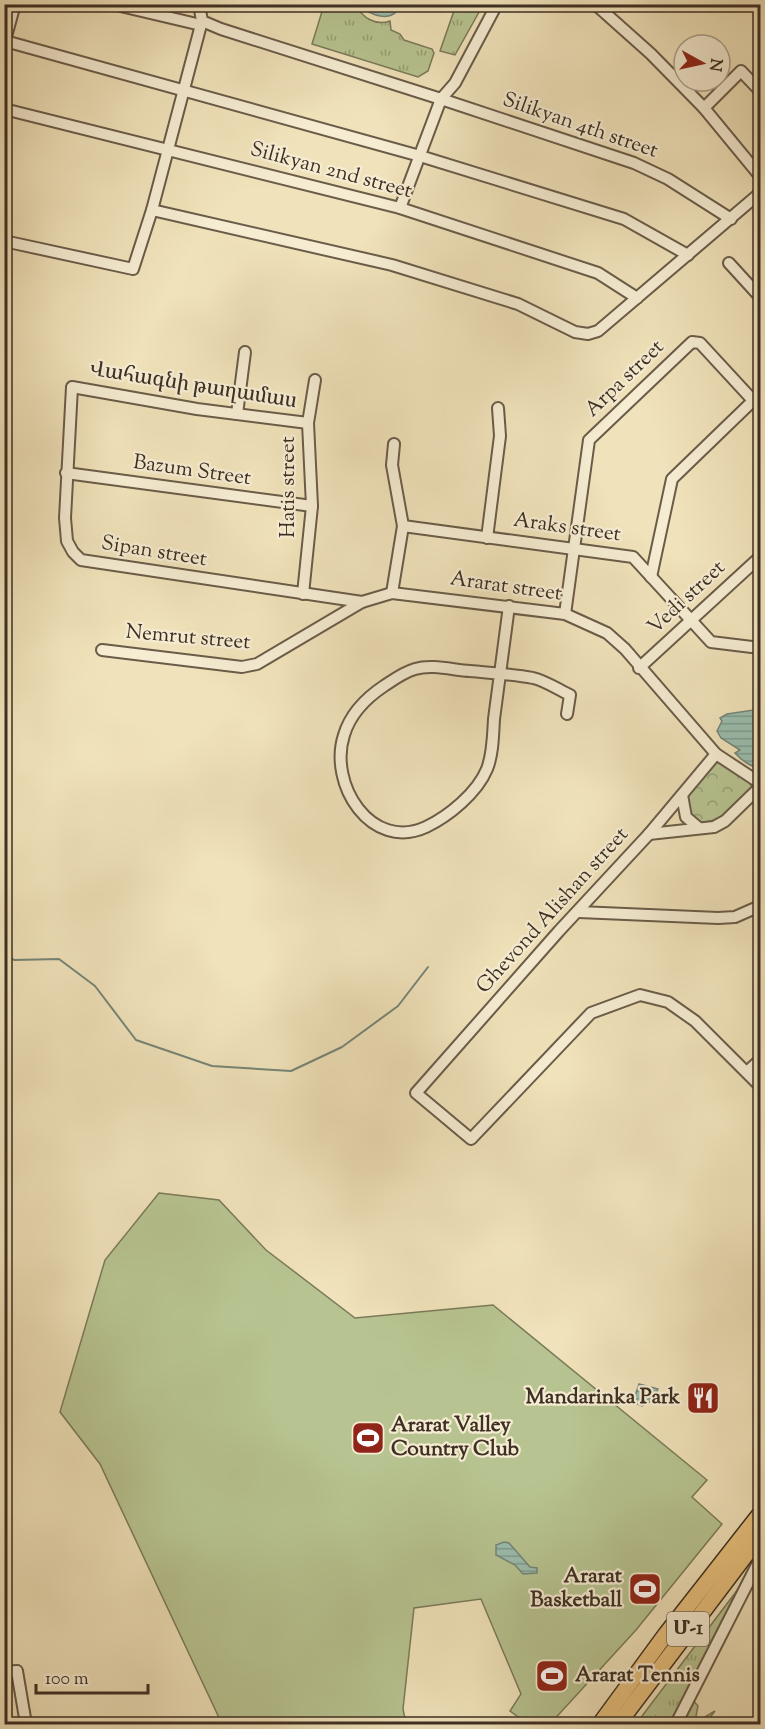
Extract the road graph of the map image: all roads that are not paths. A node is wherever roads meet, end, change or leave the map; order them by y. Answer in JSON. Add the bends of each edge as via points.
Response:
{"nodes":[{"id":1,"x":15,"y":4,"type":"edge"},
{"id":2,"x":112,"y":4,"type":"edge"},
{"id":3,"x":199,"y":4,"type":"edge"},
{"id":4,"x":497,"y":4,"type":"edge"},
{"id":5,"x":595,"y":4,"type":"edge"},
{"id":6,"x":201,"y":23,"type":"junction"},
{"id":7,"x":5,"y":42,"type":"edge"},
{"id":8,"x":182,"y":89,"type":"junction"},
{"id":9,"x":760,"y":91,"type":"edge"},
{"id":10,"x":441,"y":99,"type":"junction"},
{"id":11,"x":704,"y":108,"type":"junction"},
{"id":12,"x":4,"y":109,"type":"edge"},
{"id":13,"x":168,"y":148,"type":"junction"},
{"id":14,"x":420,"y":156,"type":"junction"},
{"id":15,"x":760,"y":176,"type":"edge"},
{"id":16,"x":760,"y":193,"type":"edge"},
{"id":17,"x":400,"y":208,"type":"junction"},
{"id":18,"x":152,"y":210,"type":"junction"},
{"id":19,"x":731,"y":219,"type":"junction"},
{"id":20,"x":4,"y":241,"type":"edge"},
{"id":21,"x":688,"y":255,"type":"junction"},
{"id":22,"x":729,"y":263,"type":"dead end"},
{"id":23,"x":760,"y":297,"type":"edge"},
{"id":24,"x":637,"y":298,"type":"junction"},
{"id":25,"x":245,"y":352,"type":"dead end"},
{"id":26,"x":315,"y":380,"type":"dead end"},
{"id":27,"x":72,"y":387,"type":"joint"},
{"id":28,"x":758,"y":401,"type":"edge"},
{"id":29,"x":498,"y":408,"type":"dead end"},
{"id":30,"x":237,"y":414,"type":"junction"},
{"id":31,"x":309,"y":423,"type":"junction"},
{"id":32,"x":394,"y":444,"type":"dead end"},
{"id":33,"x":66,"y":473,"type":"junction"},
{"id":34,"x":312,"y":506,"type":"junction"},
{"id":35,"x":403,"y":526,"type":"junction"},
{"id":36,"x":487,"y":538,"type":"junction"},
{"id":37,"x":573,"y":548,"type":"junction"},
{"id":38,"x":760,"y":557,"type":"edge"},
{"id":39,"x":651,"y":578,"type":"junction"},
{"id":40,"x":392,"y":592,"type":"junction"},
{"id":41,"x":303,"y":594,"type":"junction"},
{"id":42,"x":362,"y":603,"type":"junction"},
{"id":43,"x":509,"y":606,"type":"junction"},
{"id":44,"x":565,"y":614,"type":"junction"},
{"id":45,"x":692,"y":622,"type":"junction"},
{"id":46,"x":760,"y":648,"type":"edge"},
{"id":47,"x":102,"y":650,"type":"dead end"},
{"id":48,"x":639,"y":668,"type":"junction"},
{"id":49,"x":500,"y":674,"type":"junction"},
{"id":50,"x":567,"y":714,"type":"dead end"},
{"id":51,"x":716,"y":754,"type":"junction"},
{"id":52,"x":760,"y":785,"type":"edge"},
{"id":53,"x":682,"y":795,"type":"junction"},
{"id":54,"x":699,"y":828,"type":"junction"},
{"id":55,"x":649,"y":834,"type":"junction"},
{"id":56,"x":760,"y":906,"type":"edge"},
{"id":57,"x":579,"y":912,"type":"junction"},
{"id":58,"x":760,"y":1060,"type":"edge"},
{"id":59,"x":747,"y":1072,"type":"junction"},
{"id":60,"x":760,"y":1086,"type":"edge"},
{"id":61,"x":760,"y":1514,"type":"edge"},
{"id":62,"x":760,"y":1536,"type":"edge"},
{"id":63,"x":760,"y":1559,"type":"edge"},
{"id":64,"x":4,"y":1672,"type":"edge"},
{"id":65,"x":26,"y":1725,"type":"edge"},
{"id":66,"x":600,"y":1725,"type":"edge"},
{"id":67,"x":618,"y":1725,"type":"edge"},
{"id":68,"x":676,"y":1725,"type":"edge"}],
"edges":[{"from":1,"to":7,"type":"street"},
{"from":2,"to":6,"type":"street","name":"Silikyan 4th street"},
{"from":3,"to":6,"type":"street"},
{"from":4,"to":10,"type":"street","via":[[455,83]]},
{"from":5,"to":11,"type":"street"},
{"from":6,"to":8,"type":"street"},
{"from":6,"to":10,"type":"street","name":"Silikyan 4th street"},
{"from":7,"to":8,"type":"street"},
{"from":8,"to":13,"type":"street"},
{"from":8,"to":14,"type":"street"},
{"from":9,"to":11,"type":"street","via":[[741,71]]},
{"from":10,"to":14,"type":"street"},
{"from":10,"to":19,"type":"street","name":"Silikyan 4th street","via":[[634,163],[668,179]]},
{"from":11,"to":15,"type":"street"},
{"from":12,"to":13,"type":"street","name":"Silikyan 2nd street"},
{"from":13,"to":17,"type":"street","name":"Silikyan 2nd street"},
{"from":13,"to":18,"type":"street"},
{"from":14,"to":17,"type":"street"},
{"from":14,"to":21,"type":"street","via":[[624,219]]},
{"from":16,"to":19,"type":"street"},
{"from":17,"to":24,"type":"street","name":"Silikyan 2nd street","via":[[598,273]]},
{"from":18,"to":20,"type":"street","via":[[133,269]]},
{"from":18,"to":24,"type":"street","via":[[457,283],[518,304],[575,332],[598,331]]},
{"from":19,"to":21,"type":"street"},
{"from":21,"to":24,"type":"street"},
{"from":22,"to":23,"type":"street"},
{"from":25,"to":30,"type":"street"},
{"from":26,"to":31,"type":"street","name":"Hatis street"},
{"from":27,"to":30,"type":"street","name":"Վահագնի թաղամաս"},
{"from":27,"to":33,"type":"street","name":"Sipan street"},
{"from":28,"to":37,"type":"street","name":"Arpa street","via":[[700,342],[692,342],[588,440]]},
{"from":28,"to":39,"type":"street","via":[[672,479]]},
{"from":29,"to":36,"type":"street","via":[[500,436]]},
{"from":30,"to":31,"type":"street","name":"Վահագնի թաղամաս"},
{"from":31,"to":34,"type":"street","name":"Hatis street"},
{"from":32,"to":35,"type":"street","via":[[392,465]]},
{"from":33,"to":34,"type":"street","name":"Bazum Street"},
{"from":33,"to":41,"type":"street","name":"Sipan street","via":[[67,541],[81,560]]},
{"from":34,"to":41,"type":"street","name":"Hatis street"},
{"from":35,"to":36,"type":"street","name":"Araks street"},
{"from":35,"to":40,"type":"street"},
{"from":36,"to":37,"type":"street","name":"Araks street"},
{"from":37,"to":39,"type":"street","name":"Araks street","via":[[633,557]]},
{"from":37,"to":44,"type":"street","name":"Arpa street"},
{"from":38,"to":45,"type":"street","name":"Vedi street"},
{"from":39,"to":45,"type":"street","name":"Araks street"},
{"from":40,"to":42,"type":"street","name":"Ararat street"},
{"from":40,"to":43,"type":"street","name":"Ararat street"},
{"from":41,"to":42,"type":"street","name":"Sipan street"},
{"from":42,"to":47,"type":"street","name":"Nemrut street","via":[[257,664],[242,667]]},
{"from":43,"to":44,"type":"street","name":"Ararat street"},
{"from":43,"to":49,"type":"street"},
{"from":44,"to":48,"type":"street","name":"Ararat street","via":[[607,633],[626,649]]},
{"from":45,"to":46,"type":"street","name":"Araks street","via":[[711,642]]},
{"from":45,"to":48,"type":"street","name":"Vedi street"},
{"from":48,"to":51,"type":"street","name":"Ararat street"},
{"from":49,"to":49,"type":"street","via":[[489,765],[466,798],[429,825],[407,833],[388,832],[359,810],[346,786],[341,750],[348,725],[368,698],[415,669]]},
{"from":49,"to":50,"type":"street","via":[[535,678],[570,695]]},
{"from":51,"to":52,"type":"street","name":"Ararat street"},
{"from":51,"to":53,"type":"street","name":"Ghevond Alishan street"},
{"from":52,"to":54,"type":"street","via":[[725,821],[707,829]]},
{"from":53,"to":54,"type":"street","via":[[686,817]]},
{"from":53,"to":55,"type":"street","name":"Ghevond Alishan street"},
{"from":54,"to":55,"type":"street"},
{"from":55,"to":57,"type":"street","name":"Ghevond Alishan street"},
{"from":56,"to":57,"type":"street","via":[[735,917],[718,918]]},
{"from":57,"to":59,"type":"street","name":"Ghevond Alishan street","via":[[416,1093],[471,1139],[591,1013],[640,995],[668,1002]]},
{"from":58,"to":59,"type":"street"},
{"from":59,"to":60,"type":"street"},
{"from":61,"to":66,"type":"highway","number":"Մ-1"},
{"from":62,"to":67,"type":"highway","number":"Մ-1"},
{"from":63,"to":68,"type":"street"},
{"from":64,"to":65,"type":"street","via":[[17,1671]]}]}
